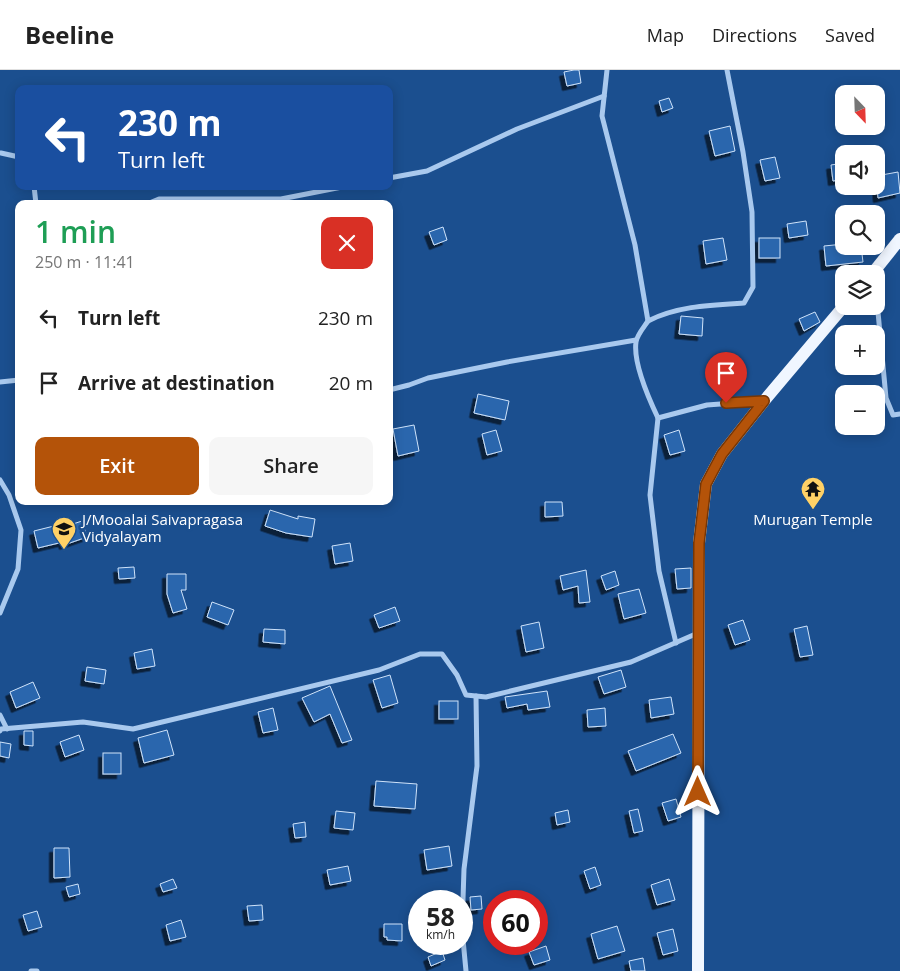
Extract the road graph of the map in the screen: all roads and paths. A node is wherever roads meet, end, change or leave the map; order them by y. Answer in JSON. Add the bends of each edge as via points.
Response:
{"nodes":[{"id":1,"x":607,"y":70,"type":"edge"},
{"id":2,"x":727,"y":70,"type":"edge"},
{"id":3,"x":604,"y":96,"type":"junction"},
{"id":4,"x":0,"y":148,"type":"edge"},
{"id":5,"x":0,"y":153,"type":"edge"},
{"id":6,"x":15,"y":156,"type":"edge"},
{"id":7,"x":393,"y":177,"type":"edge"},
{"id":8,"x":327,"y":190,"type":"edge"},
{"id":9,"x":157,"y":200,"type":"edge"},
{"id":10,"x":900,"y":240,"type":"edge"},
{"id":11,"x":879,"y":265,"type":"edge"},
{"id":12,"x":836,"y":315,"type":"edge"},
{"id":13,"x":878,"y":315,"type":"edge"},
{"id":14,"x":648,"y":321,"type":"junction"},
{"id":15,"x":636,"y":340,"type":"junction"},
{"id":16,"x":15,"y":380,"type":"edge"},
{"id":17,"x":0,"y":382,"type":"edge"},
{"id":18,"x":393,"y":389,"type":"edge"},
{"id":19,"x":764,"y":401,"type":"junction"},
{"id":20,"x":900,"y":414,"type":"edge"},
{"id":21,"x":658,"y":418,"type":"junction"},
{"id":22,"x":0,"y":480,"type":"edge"},
{"id":23,"x":0,"y":613,"type":"edge"},
{"id":24,"x":698,"y":633,"type":"junction"},
{"id":25,"x":676,"y":643,"type":"junction"},
{"id":26,"x":476,"y":696,"type":"junction"},
{"id":27,"x":0,"y":715,"type":"edge"},
{"id":28,"x":7,"y":729,"type":"junction"},
{"id":29,"x":0,"y":731,"type":"edge"},
{"id":30,"x":31,"y":971,"type":"edge"},
{"id":31,"x":37,"y":971,"type":"edge"},
{"id":32,"x":466,"y":971,"type":"edge"},
{"id":33,"x":698,"y":971,"type":"edge"}],
"edges":[{"from":1,"to":3,"type":"street"},
{"from":2,"to":14,"type":"street","via":[[752,212],[753,287],[744,303],[683,309]]},
{"from":3,"to":7,"type":"street","via":[[517,129],[427,171]]},
{"from":3,"to":14,"type":"street","via":[[602,116],[636,245]]},
{"from":4,"to":5,"type":"street"},
{"from":5,"to":6,"type":"street"},
{"from":8,"to":9,"type":"street","via":[[281,199]]},
{"from":10,"to":11,"type":"main road"},
{"from":12,"to":19,"type":"main road"},
{"from":13,"to":20,"type":"street","via":[[886,398],[893,415]]},
{"from":14,"to":15,"type":"street"},
{"from":15,"to":18,"type":"street","via":[[507,362],[428,378]]},
{"from":15,"to":21,"type":"street","via":[[636,356],[648,399]]},
{"from":16,"to":17,"type":"street"},
{"from":19,"to":21,"type":"street","via":[[708,405]]},
{"from":19,"to":24,"type":"main road","via":[[722,454],[706,484],[699,543]]},
{"from":21,"to":25,"type":"street","via":[[650,495],[659,571]]},
{"from":22,"to":23,"type":"street","via":[[21,530],[18,569]]},
{"from":24,"to":25,"type":"street"},
{"from":24,"to":33,"type":"main road"},
{"from":25,"to":26,"type":"street","via":[[631,662],[486,697]]},
{"from":26,"to":28,"type":"street","via":[[466,695],[442,654],[420,654],[379,670],[133,729],[83,722]]},
{"from":26,"to":32,"type":"street","via":[[477,766],[464,869],[462,929]]},
{"from":27,"to":28,"type":"street"},
{"from":28,"to":29,"type":"street"},
{"from":30,"to":31,"type":"street"}]}
